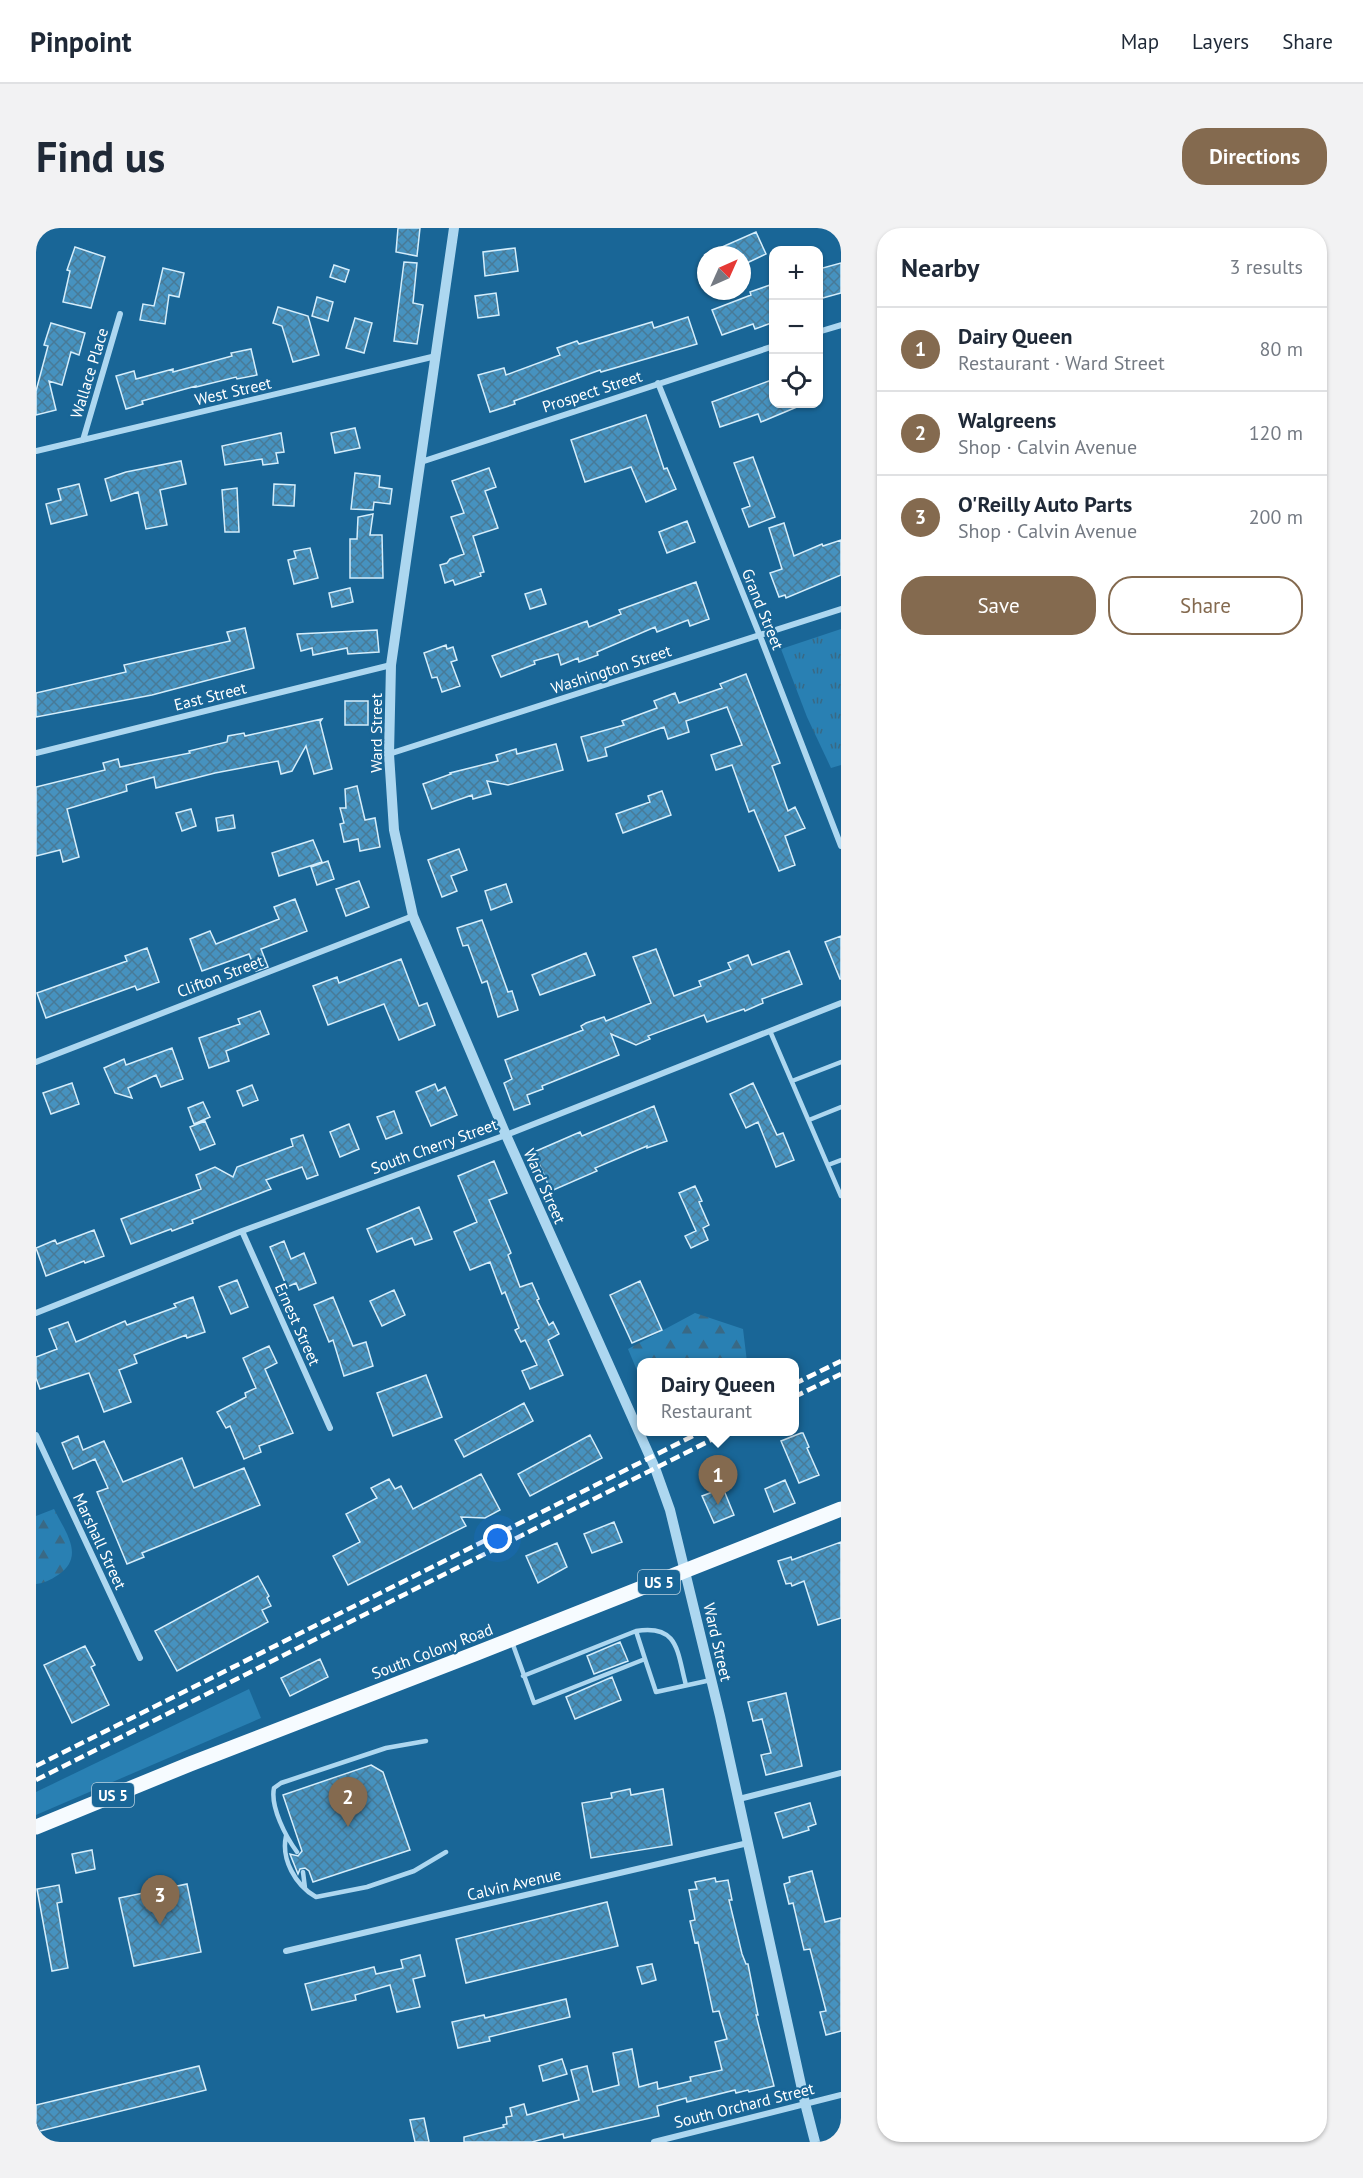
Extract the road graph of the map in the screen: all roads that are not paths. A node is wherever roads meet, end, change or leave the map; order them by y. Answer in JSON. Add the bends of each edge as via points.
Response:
{"nodes":[{"id":1,"x":454,"y":228,"type":"edge"},
{"id":2,"x":120,"y":315,"type":"dead end"},
{"id":3,"x":841,"y":325,"type":"edge"},
{"id":4,"x":823,"y":331,"type":"edge"},
{"id":5,"x":769,"y":348,"type":"edge"},
{"id":6,"x":436,"y":356,"type":"junction"},
{"id":7,"x":658,"y":383,"type":"junction"},
{"id":8,"x":83,"y":440,"type":"junction"},
{"id":9,"x":36,"y":450,"type":"edge"},
{"id":10,"x":420,"y":462,"type":"junction"},
{"id":11,"x":841,"y":609,"type":"edge"},
{"id":12,"x":760,"y":636,"type":"junction"},
{"id":13,"x":391,"y":665,"type":"junction"},
{"id":14,"x":36,"y":753,"type":"edge"},
{"id":15,"x":389,"y":753,"type":"junction"},
{"id":16,"x":841,"y":846,"type":"edge"},
{"id":17,"x":413,"y":916,"type":"junction"},
{"id":18,"x":841,"y":1003,"type":"edge"},
{"id":19,"x":770,"y":1031,"type":"junction"},
{"id":20,"x":36,"y":1062,"type":"edge"},
{"id":21,"x":841,"y":1062,"type":"edge"},
{"id":22,"x":792,"y":1081,"type":"junction"},
{"id":23,"x":841,"y":1107,"type":"edge"},
{"id":24,"x":808,"y":1120,"type":"junction"},
{"id":25,"x":506,"y":1135,"type":"junction"},
{"id":26,"x":841,"y":1160,"type":"edge"},
{"id":27,"x":828,"y":1165,"type":"junction"},
{"id":28,"x":841,"y":1196,"type":"edge"},
{"id":29,"x":242,"y":1231,"type":"junction"},
{"id":30,"x":36,"y":1313,"type":"edge"},
{"id":31,"x":330,"y":1428,"type":"dead end"},
{"id":32,"x":637,"y":1428,"type":"edge"},
{"id":33,"x":36,"y":1435,"type":"edge"},
{"id":34,"x":641,"y":1436,"type":"edge"},
{"id":35,"x":841,"y":1509,"type":"edge"},
{"id":36,"x":686,"y":1571,"type":"junction"},
{"id":37,"x":636,"y":1631,"type":"junction"},
{"id":38,"x":511,"y":1640,"type":"junction"},
{"id":39,"x":140,"y":1658,"type":"dead end"},
{"id":40,"x":645,"y":1659,"type":"junction"},
{"id":41,"x":523,"y":1676,"type":"junction"},
{"id":42,"x":712,"y":1680,"type":"junction"},
{"id":43,"x":686,"y":1685,"type":"junction"},
{"id":44,"x":426,"y":1741,"type":"dead end"},
{"id":45,"x":841,"y":1773,"type":"edge"},
{"id":46,"x":739,"y":1798,"type":"junction"},
{"id":47,"x":36,"y":1827,"type":"edge"},
{"id":48,"x":285,"y":1836,"type":"junction"},
{"id":49,"x":749,"y":1843,"type":"junction"},
{"id":50,"x":297,"y":1852,"type":"dead end"},
{"id":51,"x":446,"y":1852,"type":"dead end"},
{"id":52,"x":303,"y":1872,"type":"dead end"},
{"id":53,"x":305,"y":1891,"type":"junction"},
{"id":54,"x":286,"y":1951,"type":"dead end"},
{"id":55,"x":841,"y":2095,"type":"edge"},
{"id":56,"x":805,"y":2103,"type":"junction"},
{"id":57,"x":654,"y":2142,"type":"edge"},
{"id":58,"x":815,"y":2142,"type":"edge"}],
"edges":[{"from":1,"to":6,"type":"street","name":"Ward Street"},
{"from":2,"to":8,"type":"street","name":"Wallace Place"},
{"from":3,"to":4,"type":"street"},
{"from":5,"to":7,"type":"street","name":"Prospect Street"},
{"from":6,"to":8,"type":"street","name":"West Street"},
{"from":6,"to":10,"type":"street","name":"Ward Street"},
{"from":7,"to":10,"type":"street","name":"Prospect Street"},
{"from":7,"to":12,"type":"street","name":"Grand Street"},
{"from":8,"to":9,"type":"street","name":"West Street"},
{"from":10,"to":13,"type":"street","name":"Ward Street"},
{"from":11,"to":12,"type":"street","name":"Washington Street"},
{"from":12,"to":15,"type":"street","name":"Washington Street"},
{"from":12,"to":16,"type":"street","name":"Grand Street"},
{"from":13,"to":14,"type":"street","name":"East Street"},
{"from":13,"to":15,"type":"street","name":"Ward Street"},
{"from":15,"to":17,"type":"street","name":"Ward Street","via":[[394,830]]},
{"from":17,"to":20,"type":"street","name":"Clifton Street"},
{"from":17,"to":25,"type":"street","name":"Ward Street"},
{"from":18,"to":19,"type":"street","name":"South Cherry Street"},
{"from":19,"to":22,"type":"lane"},
{"from":19,"to":25,"type":"street","name":"South Cherry Street"},
{"from":21,"to":22,"type":"lane"},
{"from":22,"to":24,"type":"lane"},
{"from":23,"to":24,"type":"lane"},
{"from":24,"to":27,"type":"lane"},
{"from":25,"to":29,"type":"street","name":"South Cherry Street"},
{"from":25,"to":32,"type":"street","name":"Ward Street"},
{"from":26,"to":27,"type":"lane"},
{"from":27,"to":28,"type":"lane"},
{"from":29,"to":30,"type":"street","name":"South Cherry Street"},
{"from":29,"to":31,"type":"street","name":"Ernest Street"},
{"from":33,"to":39,"type":"street","name":"Marshall Street"},
{"from":34,"to":36,"type":"street","name":"Ward Street","via":[[663,1486]]},
{"from":35,"to":36,"type":"main road","name":"South Colony Road","number":"US 5"},
{"from":36,"to":38,"type":"main road","name":"South Colony Road","number":"US 5"},
{"from":36,"to":42,"type":"street","name":"Ward Street"},
{"from":37,"to":40,"type":"lane"},
{"from":37,"to":41,"type":"lane"},
{"from":37,"to":43,"type":"lane","via":[[653,1629],[666,1633],[675,1644]]},
{"from":38,"to":41,"type":"lane"},
{"from":38,"to":47,"type":"main road","name":"South Colony Road","number":"US 5"},
{"from":40,"to":41,"type":"lane","via":[[534,1703]]},
{"from":40,"to":43,"type":"lane","via":[[656,1692]]},
{"from":42,"to":43,"type":"lane"},
{"from":42,"to":46,"type":"street","name":"Ward Street"},
{"from":44,"to":48,"type":"lane","via":[[386,1748],[281,1783],[272,1796]]},
{"from":45,"to":46,"type":"street"},
{"from":46,"to":49,"type":"street","name":"Ward Street"},
{"from":48,"to":50,"type":"lane"},
{"from":48,"to":53,"type":"lane","via":[[285,1852],[293,1875]]},
{"from":49,"to":54,"type":"street","name":"Calvin Avenue"},
{"from":49,"to":56,"type":"street","name":"Ward Street"},
{"from":51,"to":53,"type":"lane","via":[[414,1871],[367,1887],[321,1897]]},
{"from":52,"to":53,"type":"lane"},
{"from":55,"to":56,"type":"street","name":"South Orchard Street"},
{"from":56,"to":57,"type":"street","name":"South Orchard Street"},
{"from":56,"to":58,"type":"street","name":"Ward Street"}]}
